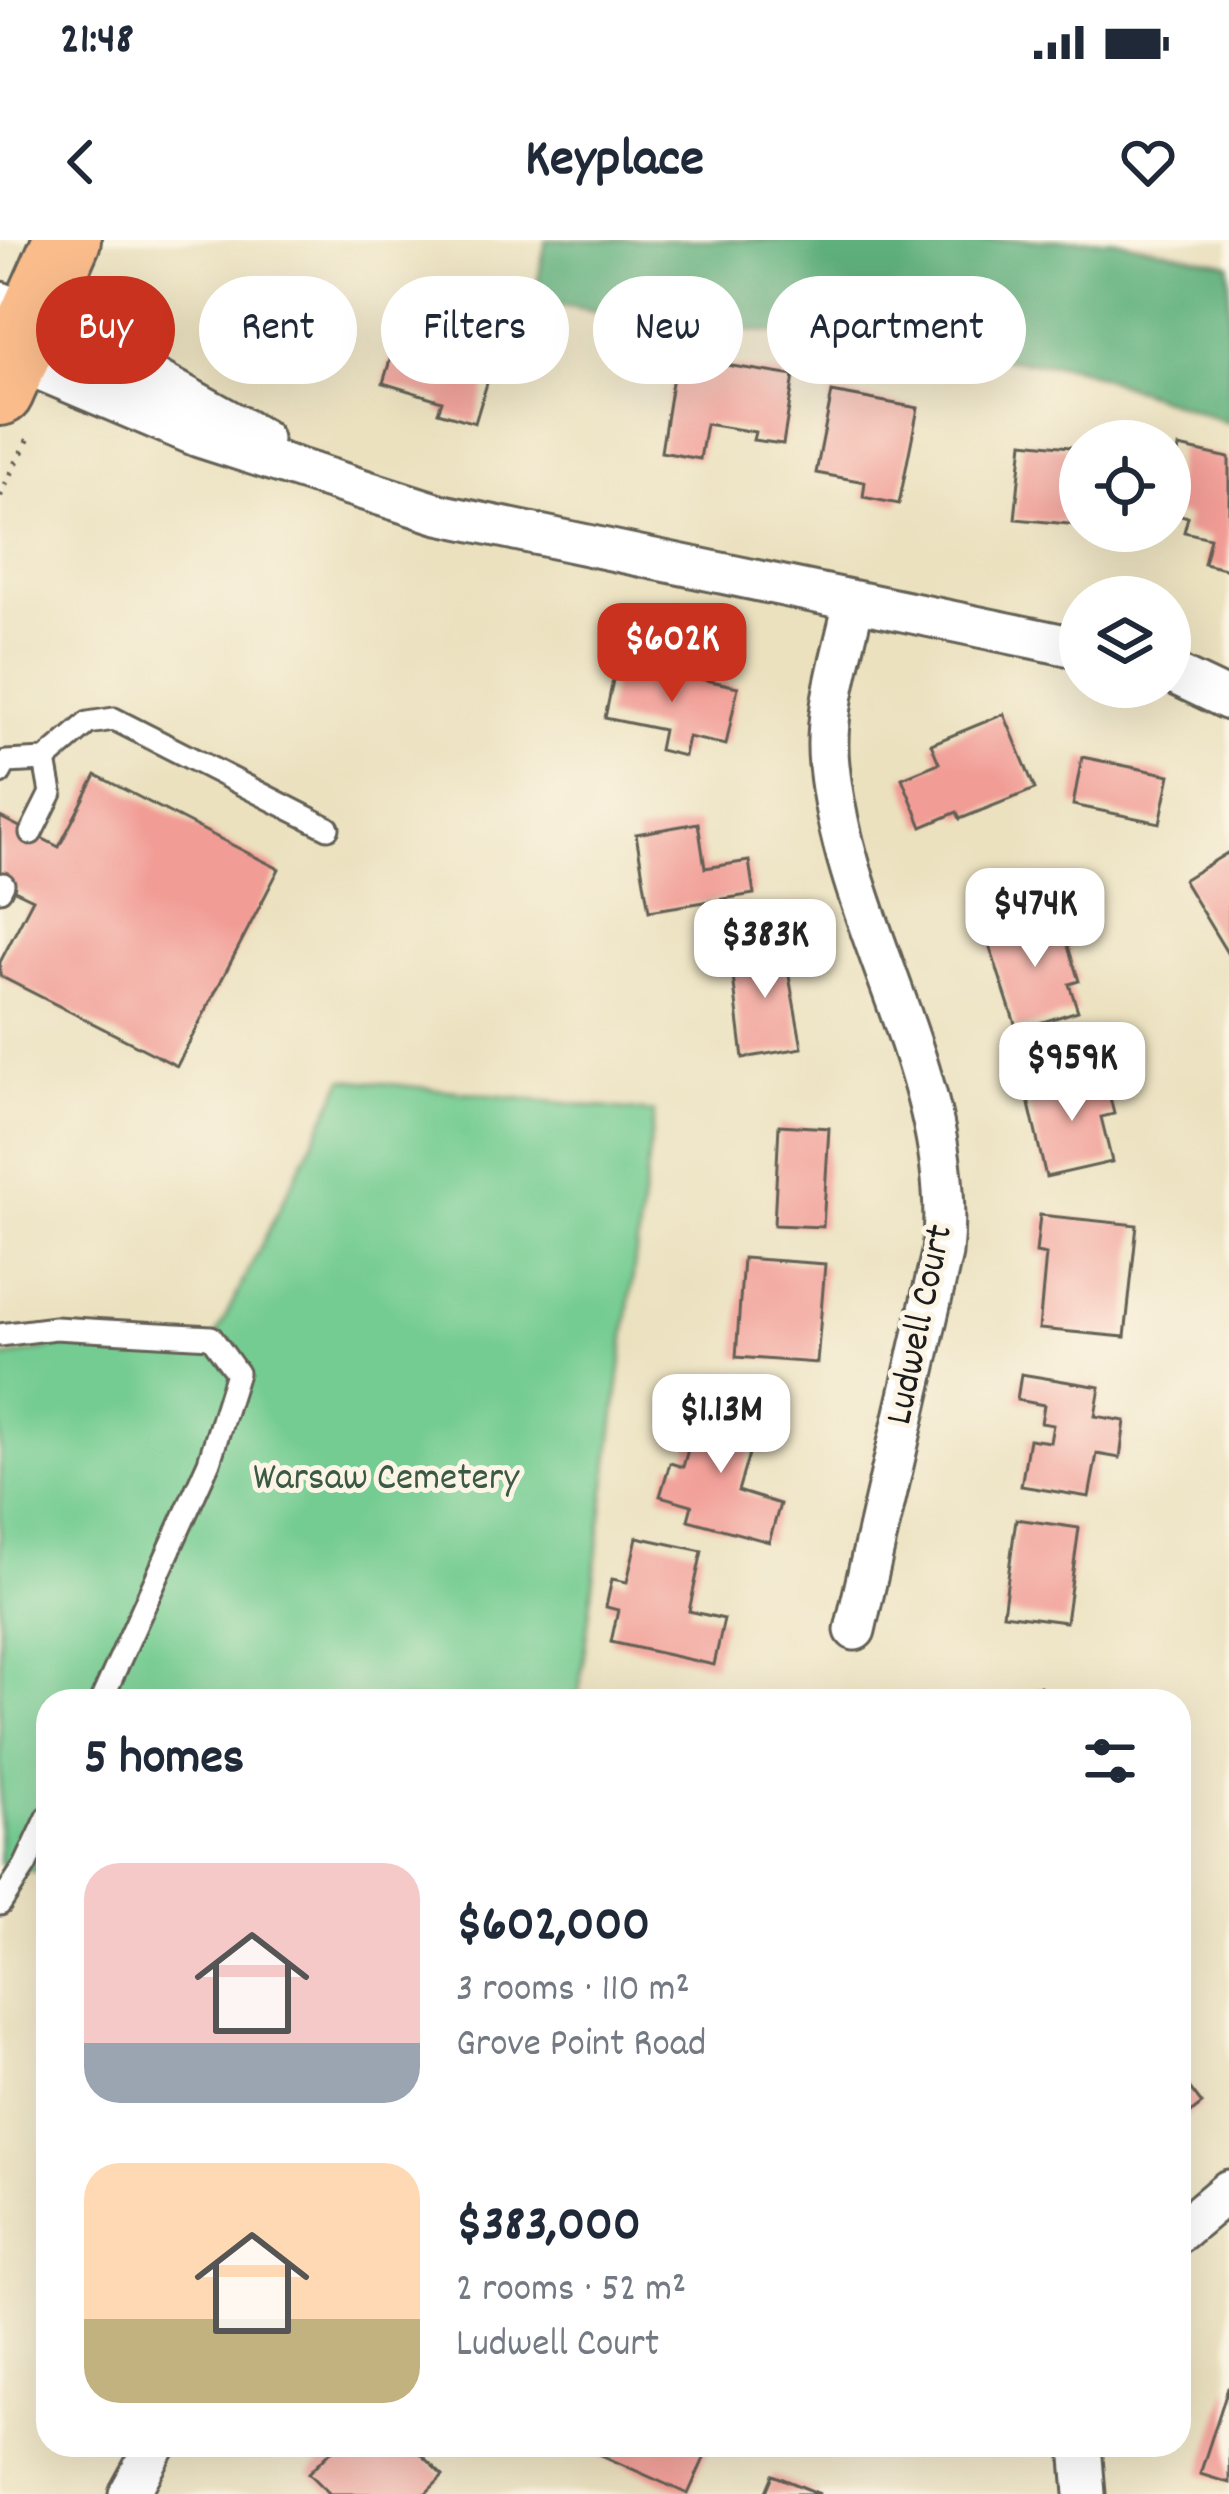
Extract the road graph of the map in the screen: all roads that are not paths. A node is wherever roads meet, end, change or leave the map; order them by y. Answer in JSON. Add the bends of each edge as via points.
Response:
{"nodes":[{"id":1,"x":67,"y":240,"type":"edge"},
{"id":2,"x":10,"y":345,"type":"edge"},
{"id":3,"x":854,"y":602,"type":"junction"},
{"id":4,"x":1059,"y":643,"type":"edge"},
{"id":5,"x":1191,"y":682,"type":"edge"},
{"id":6,"x":1229,"y":700,"type":"edge"},
{"id":7,"x":45,"y":760,"type":"junction"},
{"id":8,"x":0,"y":772,"type":"edge"},
{"id":9,"x":328,"y":828,"type":"dead end"},
{"id":10,"x":31,"y":832,"type":"dead end"},
{"id":11,"x":0,"y":1335,"type":"edge"},
{"id":12,"x":855,"y":1630,"type":"dead end"},
{"id":13,"x":105,"y":1689,"type":"edge"},
{"id":14,"x":36,"y":1844,"type":"edge"},
{"id":15,"x":0,"y":1904,"type":"edge"},
{"id":16,"x":1229,"y":2189,"type":"edge"},
{"id":17,"x":1191,"y":2222,"type":"edge"},
{"id":18,"x":149,"y":2457,"type":"edge"},
{"id":19,"x":1082,"y":2457,"type":"edge"},
{"id":20,"x":129,"y":2494,"type":"edge"},
{"id":21,"x":1085,"y":2494,"type":"edge"}],
"edges":[{"from":1,"to":2,"type":"highway"},
{"from":2,"to":3,"type":"street","via":[[199,436],[440,514]]},
{"from":3,"to":4,"type":"street"},
{"from":3,"to":12,"type":"street","name":"Ludwell Court","via":[[832,696],[832,785],[937,1128],[947,1199],[942,1253]]},
{"from":5,"to":6,"type":"street"},
{"from":7,"to":8,"type":"lane","via":[[6,762]]},
{"from":7,"to":9,"type":"lane","via":[[88,723],[114,719]]},
{"from":7,"to":10,"type":"lane","via":[[51,793]]},
{"from":11,"to":13,"type":"lane","via":[[55,1328],[211,1337],[237,1373],[209,1462]]},
{"from":14,"to":15,"type":"lane"},
{"from":16,"to":17,"type":"street"},
{"from":18,"to":20,"type":"street"},
{"from":19,"to":21,"type":"street"}]}
